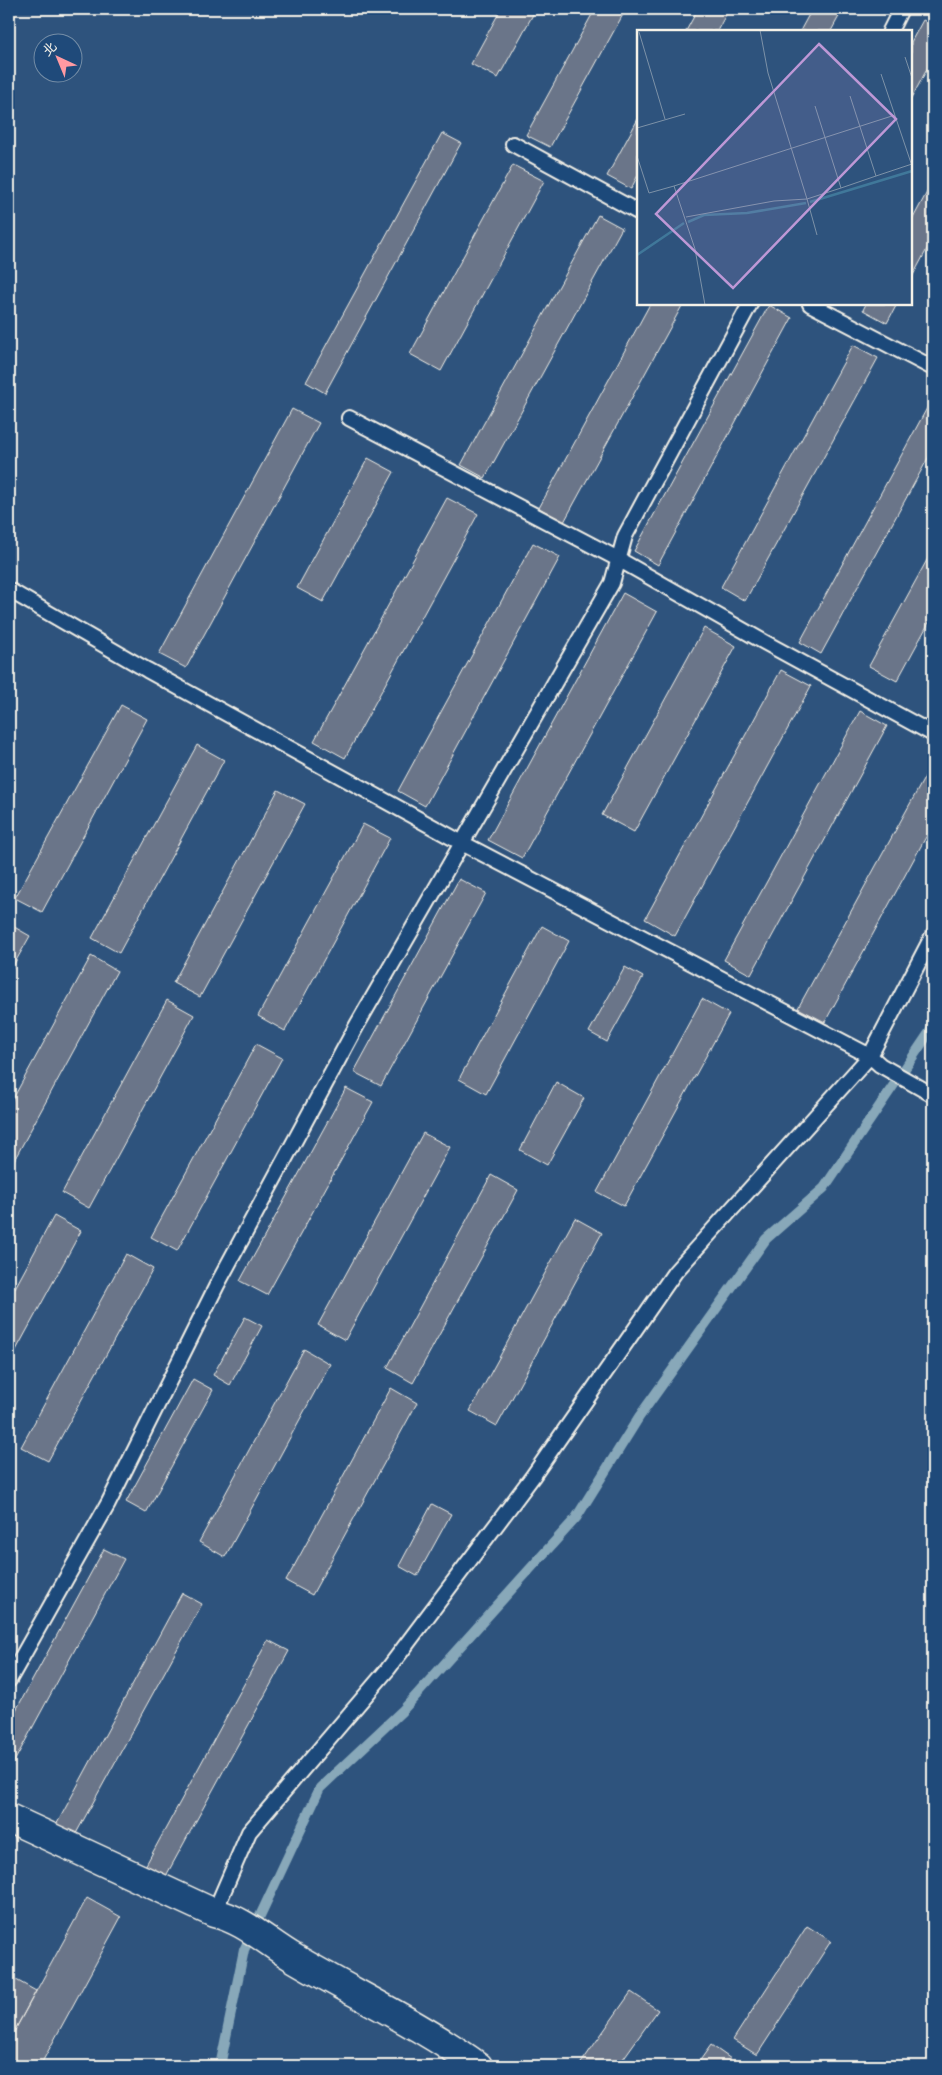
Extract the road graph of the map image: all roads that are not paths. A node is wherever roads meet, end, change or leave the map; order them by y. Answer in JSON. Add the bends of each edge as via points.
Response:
{"nodes":[{"id":1,"x":901,"y":9,"type":"edge"},
{"id":2,"x":890,"y":30,"type":"edge"},
{"id":3,"x":512,"y":144,"type":"dead end"},
{"id":4,"x":637,"y":211,"type":"edge"},
{"id":5,"x":749,"y":305,"type":"edge"},
{"id":6,"x":812,"y":305,"type":"edge"},
{"id":7,"x":933,"y":368,"type":"edge"},
{"id":8,"x":348,"y":418,"type":"dead end"},
{"id":9,"x":618,"y":559,"type":"junction"},
{"id":10,"x":9,"y":590,"type":"edge"},
{"id":11,"x":933,"y":734,"type":"edge"},
{"id":12,"x":462,"y":843,"type":"junction"},
{"id":13,"x":933,"y":934,"type":"edge"},
{"id":14,"x":875,"y":1060,"type":"junction"},
{"id":15,"x":933,"y":1095,"type":"edge"},
{"id":16,"x":9,"y":1680,"type":"edge"},
{"id":17,"x":9,"y":1818,"type":"edge"},
{"id":18,"x":221,"y":1915,"type":"junction"},
{"id":19,"x":478,"y":2066,"type":"edge"}],
"edges":[{"from":1,"to":2,"type":"lane"},
{"from":3,"to":4,"type":"lane"},
{"from":5,"to":9,"type":"lane","via":[[625,536]]},
{"from":6,"to":7,"type":"lane"},
{"from":8,"to":9,"type":"lane"},
{"from":9,"to":11,"type":"lane"},
{"from":9,"to":12,"type":"lane","via":[[612,583]]},
{"from":10,"to":12,"type":"lane"},
{"from":12,"to":14,"type":"lane"},
{"from":12,"to":16,"type":"lane","via":[[357,1025],[217,1285],[108,1504]]},
{"from":13,"to":14,"type":"lane"},
{"from":14,"to":15,"type":"lane"},
{"from":14,"to":18,"type":"lane","via":[[675,1272],[533,1476],[388,1669],[249,1832]]},
{"from":17,"to":18,"type":"street"},
{"from":18,"to":19,"type":"street"}]}
